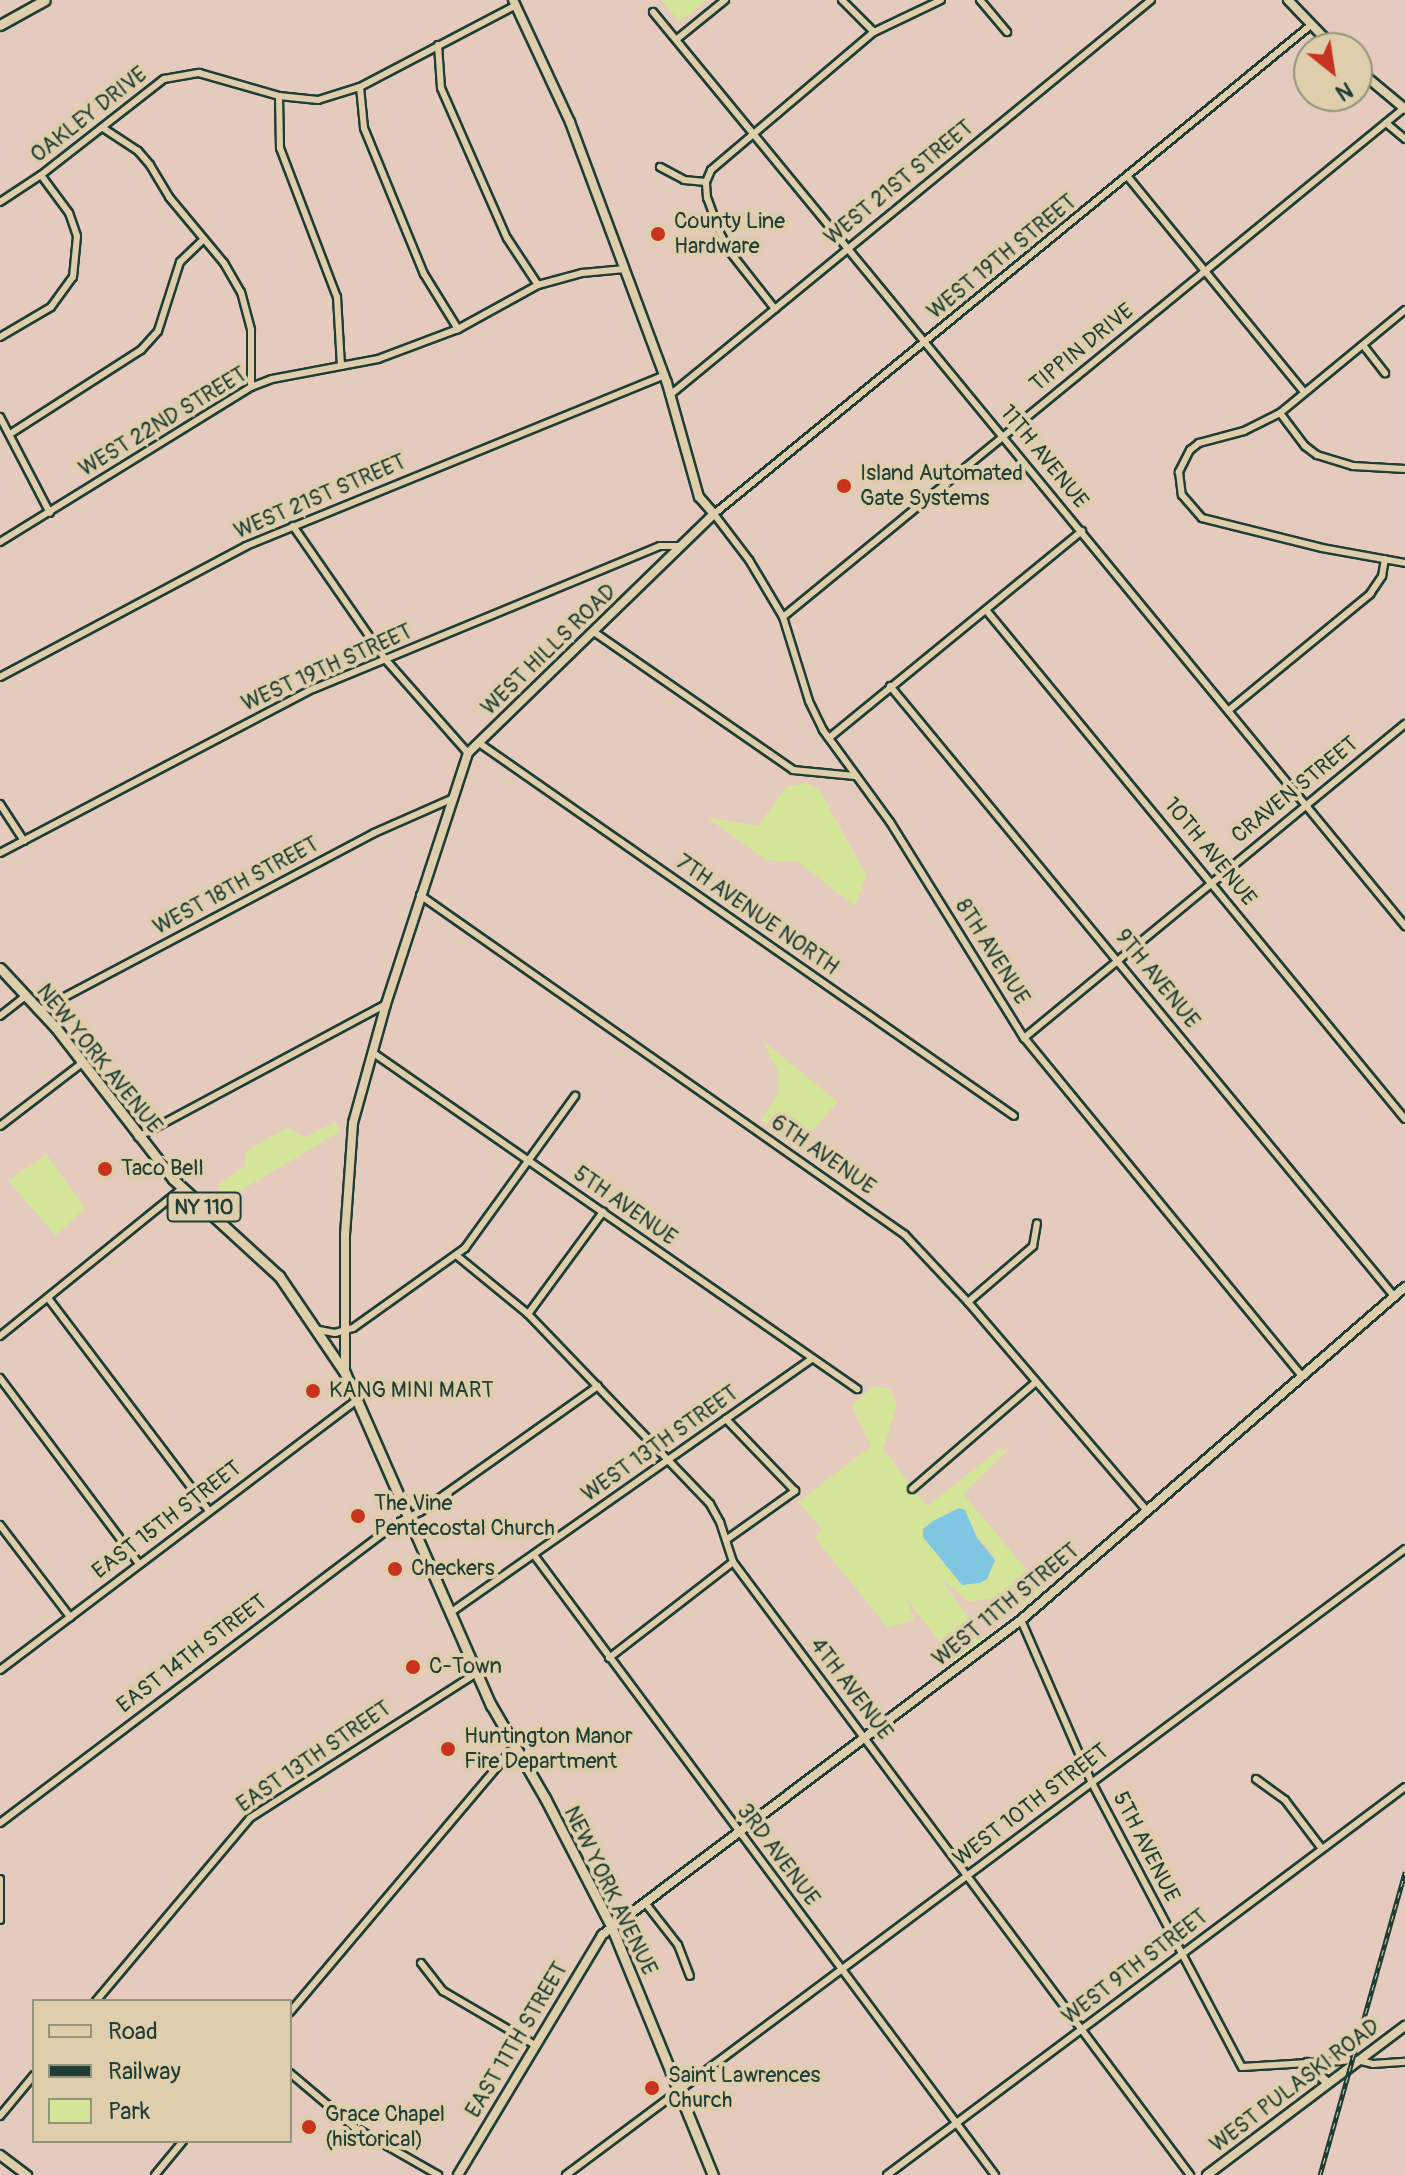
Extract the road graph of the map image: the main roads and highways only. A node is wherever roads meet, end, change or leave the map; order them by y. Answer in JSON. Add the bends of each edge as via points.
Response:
{"nodes":[{"id":1,"x":45,"y":0,"type":"edge"},
{"id":2,"x":0,"y":25,"type":"edge"},
{"id":3,"x":0,"y":968,"type":"edge"},
{"id":4,"x":713,"y":2175,"type":"edge"}],
"edges":[{"from":1,"to":2,"type":"main road"},
{"from":3,"to":4,"type":"main road","name":"NEW YORK AVENUE","number":"NY 110","via":[[183,1188],[279,1276],[345,1373],[477,1673],[612,1928]]}]}
